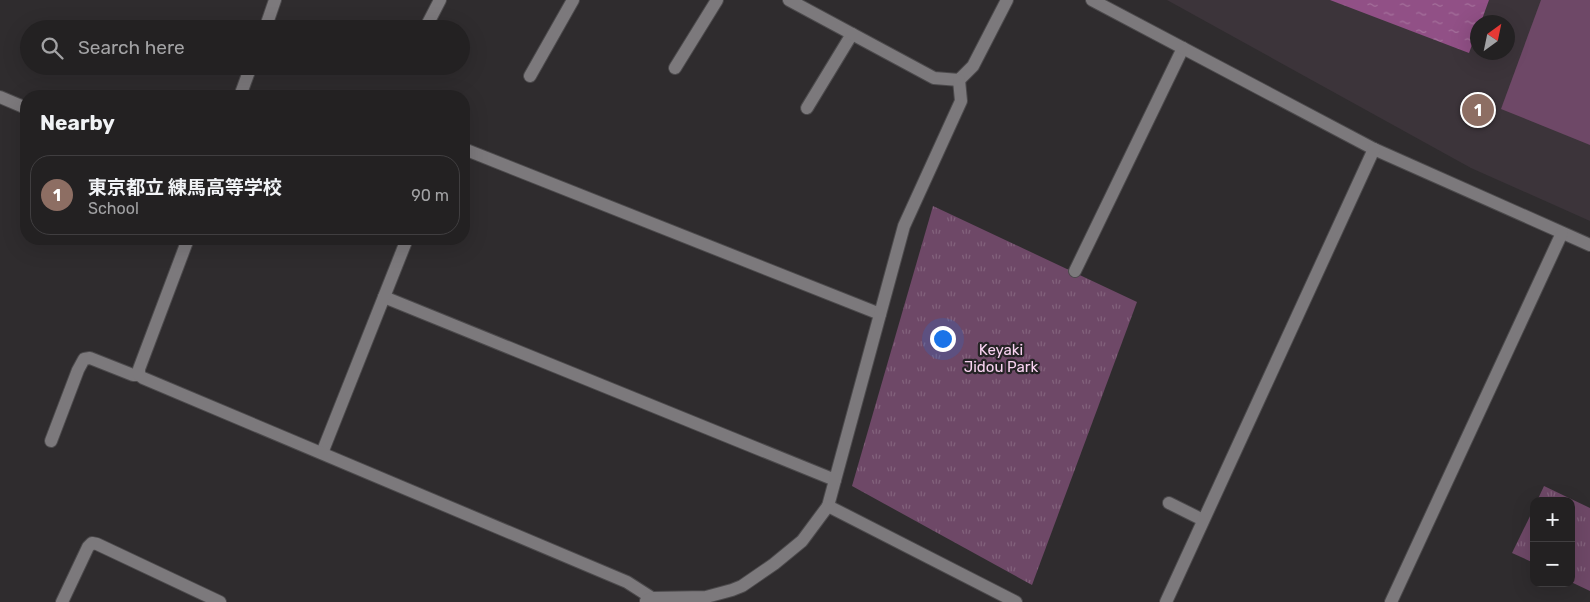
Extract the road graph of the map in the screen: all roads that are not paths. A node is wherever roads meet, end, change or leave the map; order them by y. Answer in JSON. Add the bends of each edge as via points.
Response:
{"nodes":[{"id":1,"x":275,"y":0,"type":"edge"},
{"id":2,"x":440,"y":0,"type":"edge"},
{"id":3,"x":573,"y":0,"type":"edge"},
{"id":4,"x":717,"y":0,"type":"edge"},
{"id":5,"x":789,"y":0,"type":"edge"},
{"id":6,"x":1007,"y":0,"type":"edge"},
{"id":7,"x":1092,"y":0,"type":"edge"},
{"id":8,"x":267,"y":20,"type":"edge"},
{"id":9,"x":430,"y":20,"type":"edge"},
{"id":10,"x":852,"y":34,"type":"junction"},
{"id":11,"x":1183,"y":48,"type":"junction"},
{"id":12,"x":675,"y":68,"type":"dead end"},
{"id":13,"x":248,"y":75,"type":"edge"},
{"id":14,"x":530,"y":76,"type":"dead end"},
{"id":15,"x":959,"y":80,"type":"junction"},
{"id":16,"x":242,"y":90,"type":"edge"},
{"id":17,"x":0,"y":97,"type":"edge"},
{"id":18,"x":20,"y":105,"type":"edge"},
{"id":19,"x":807,"y":108,"type":"dead end"},
{"id":20,"x":1374,"y":149,"type":"junction"},
{"id":21,"x":470,"y":151,"type":"edge"},
{"id":22,"x":1562,"y":232,"type":"junction"},
{"id":23,"x":186,"y":245,"type":"edge"},
{"id":24,"x":405,"y":245,"type":"edge"},
{"id":25,"x":1590,"y":245,"type":"edge"},
{"id":26,"x":1075,"y":270,"type":"dead end"},
{"id":27,"x":384,"y":297,"type":"junction"},
{"id":28,"x":880,"y":314,"type":"junction"},
{"id":29,"x":139,"y":374,"type":"junction"},
{"id":30,"x":51,"y":441,"type":"dead end"},
{"id":31,"x":322,"y":453,"type":"junction"},
{"id":32,"x":835,"y":480,"type":"junction"},
{"id":33,"x":1169,"y":503,"type":"dead end"},
{"id":34,"x":828,"y":506,"type":"junction"},
{"id":35,"x":1204,"y":520,"type":"junction"},
{"id":36,"x":648,"y":600,"type":"edge"},
{"id":37,"x":62,"y":602,"type":"edge"},
{"id":38,"x":220,"y":602,"type":"edge"},
{"id":39,"x":1016,"y":602,"type":"edge"},
{"id":40,"x":1166,"y":602,"type":"edge"},
{"id":41,"x":1391,"y":602,"type":"edge"}],
"edges":[{"from":1,"to":8,"type":"street"},
{"from":2,"to":9,"type":"street"},
{"from":3,"to":14,"type":"street"},
{"from":4,"to":12,"type":"street"},
{"from":5,"to":10,"type":"street"},
{"from":6,"to":15,"type":"street","via":[[973,66]]},
{"from":7,"to":11,"type":"street"},
{"from":10,"to":15,"type":"street","via":[[934,78]]},
{"from":10,"to":19,"type":"street"},
{"from":11,"to":20,"type":"street"},
{"from":11,"to":26,"type":"street"},
{"from":13,"to":16,"type":"street"},
{"from":15,"to":28,"type":"street","via":[[961,101],[904,226]]},
{"from":17,"to":18,"type":"street"},
{"from":20,"to":22,"type":"street"},
{"from":20,"to":35,"type":"street"},
{"from":21,"to":28,"type":"street"},
{"from":22,"to":25,"type":"street"},
{"from":22,"to":41,"type":"street"},
{"from":23,"to":29,"type":"street"},
{"from":24,"to":27,"type":"street"},
{"from":27,"to":31,"type":"street"},
{"from":27,"to":32,"type":"street"},
{"from":28,"to":32,"type":"street"},
{"from":29,"to":30,"type":"street","via":[[133,375],[90,358],[84,359]]},
{"from":29,"to":31,"type":"street"},
{"from":31,"to":36,"type":"street","via":[[627,582]]},
{"from":32,"to":34,"type":"street"},
{"from":33,"to":35,"type":"street"},
{"from":34,"to":36,"type":"street","via":[[802,541],[742,586],[706,597]]},
{"from":34,"to":39,"type":"street"},
{"from":35,"to":40,"type":"street"},
{"from":37,"to":38,"type":"street","via":[[92,543]]}]}
